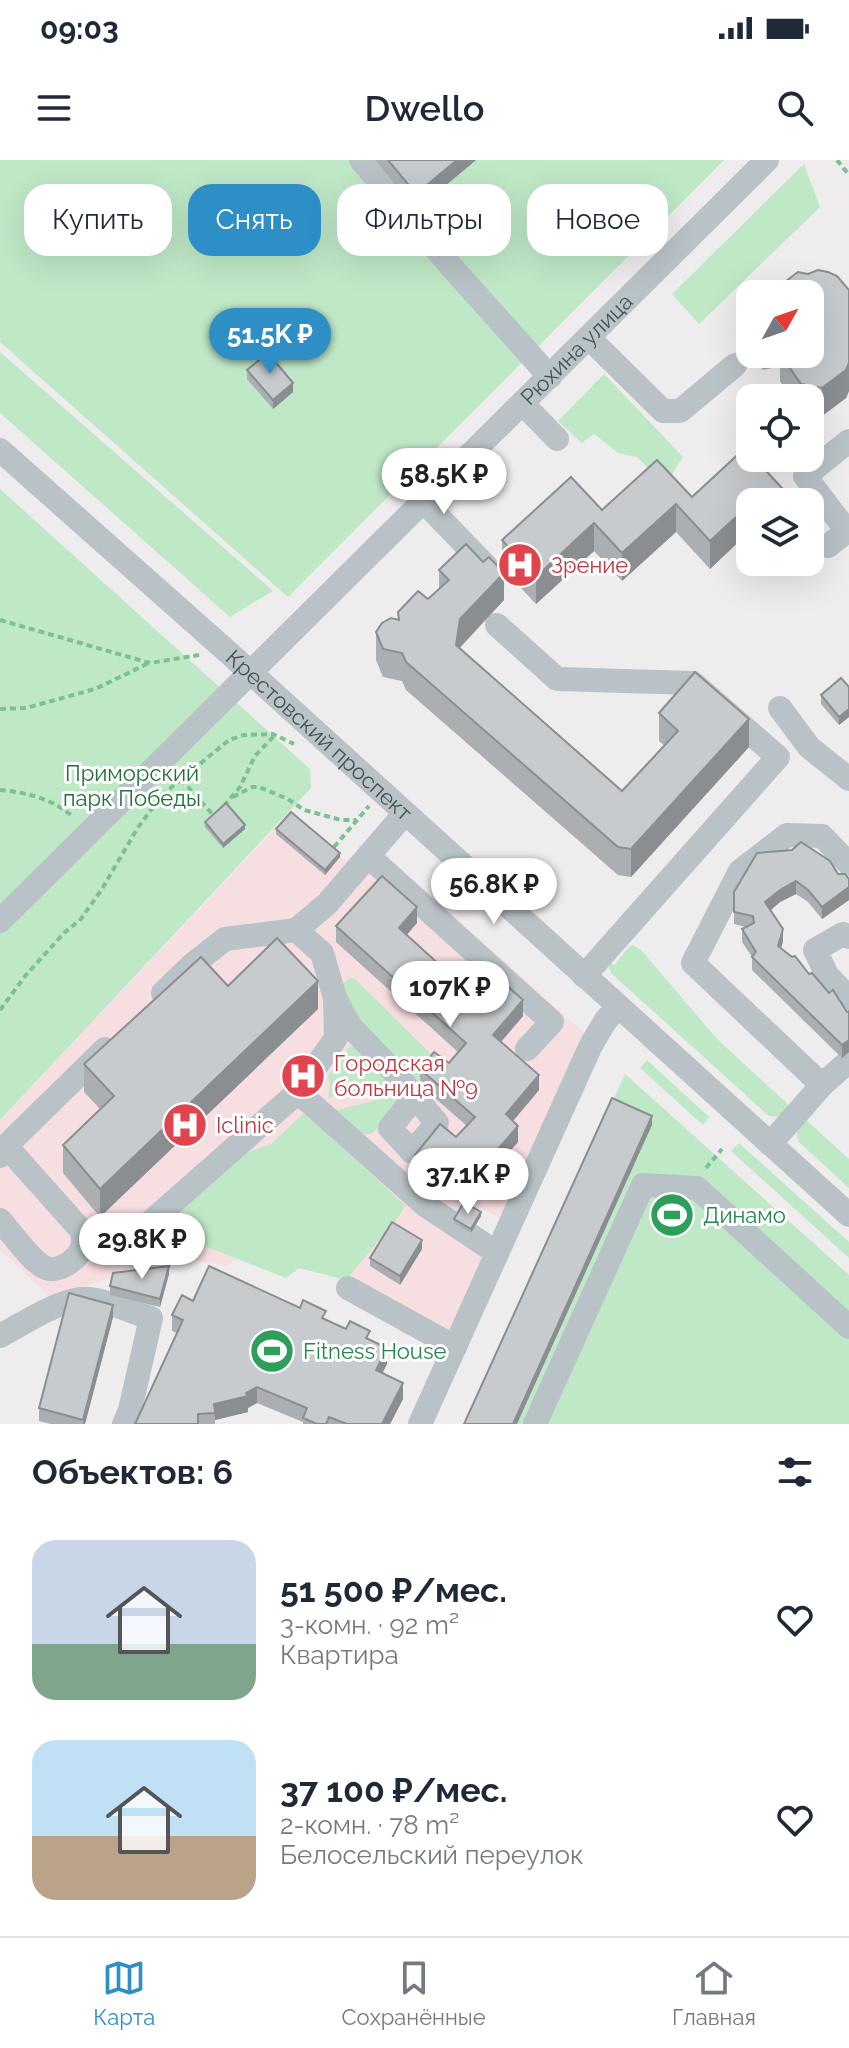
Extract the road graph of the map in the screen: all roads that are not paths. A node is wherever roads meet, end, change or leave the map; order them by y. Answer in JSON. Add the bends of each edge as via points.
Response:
{"nodes":[{"id":1,"x":361,"y":160,"type":"edge"},
{"id":2,"x":767,"y":160,"type":"edge"},
{"id":3,"x":589,"y":338,"type":"junction"},
{"id":4,"x":735,"y":365,"type":"dead end"},
{"id":5,"x":550,"y":377,"type":"junction"},
{"id":6,"x":523,"y":404,"type":"junction"},
{"id":7,"x":557,"y":439,"type":"dead end"},
{"id":8,"x":849,"y":441,"type":"edge"},
{"id":9,"x":0,"y":450,"type":"edge"},
{"id":10,"x":424,"y":502,"type":"junction"},
{"id":11,"x":828,"y":546,"type":"dead end"},
{"id":12,"x":495,"y":575,"type":"edge"},
{"id":13,"x":497,"y":625,"type":"dead end"},
{"id":14,"x":251,"y":673,"type":"junction"},
{"id":15,"x":780,"y":708,"type":"dead end"},
{"id":16,"x":849,"y":779,"type":"edge"},
{"id":17,"x":405,"y":813,"type":"junction"},
{"id":18,"x":368,"y":856,"type":"junction"},
{"id":19,"x":849,"y":864,"type":"edge"},
{"id":20,"x":327,"y":904,"type":"junction"},
{"id":21,"x":0,"y":921,"type":"edge"},
{"id":22,"x":296,"y":930,"type":"junction"},
{"id":23,"x":849,"y":937,"type":"edge"},
{"id":24,"x":322,"y":953,"type":"junction"},
{"id":25,"x":584,"y":976,"type":"junction"},
{"id":26,"x":849,"y":998,"type":"edge"},
{"id":27,"x":148,"y":1007,"type":"edge"},
{"id":28,"x":618,"y":1007,"type":"junction"},
{"id":29,"x":127,"y":1029,"type":"edge"},
{"id":30,"x":343,"y":1032,"type":"junction"},
{"id":31,"x":527,"y":1049,"type":"dead end"},
{"id":32,"x":847,"y":1067,"type":"edge"},
{"id":33,"x":822,"y":1085,"type":"junction"},
{"id":34,"x":298,"y":1092,"type":"junction"},
{"id":35,"x":414,"y":1098,"type":"dead end"},
{"id":36,"x":770,"y":1144,"type":"junction"},
{"id":37,"x":3,"y":1151,"type":"edge"},
{"id":38,"x":849,"y":1215,"type":"edge"},
{"id":39,"x":0,"y":1220,"type":"edge"},
{"id":40,"x":137,"y":1234,"type":"dead end"},
{"id":41,"x":497,"y":1253,"type":"junction"},
{"id":42,"x":348,"y":1288,"type":"dead end"},
{"id":43,"x":849,"y":1327,"type":"edge"},
{"id":44,"x":0,"y":1336,"type":"edge"},
{"id":45,"x":455,"y":1347,"type":"junction"},
{"id":46,"x":124,"y":1424,"type":"edge"},
{"id":47,"x":420,"y":1424,"type":"edge"},
{"id":48,"x":535,"y":1424,"type":"edge"}],
"edges":[{"from":1,"to":5,"type":"street"},
{"from":2,"to":3,"type":"street","name":"Рюхина улица"},
{"from":3,"to":4,"type":"street","via":[[663,411],[680,411]]},
{"from":3,"to":5,"type":"street","name":"Рюхина улица"},
{"from":5,"to":6,"type":"street","name":"Рюхина улица"},
{"from":6,"to":7,"type":"street"},
{"from":6,"to":10,"type":"street","name":"Рюхина улица"},
{"from":8,"to":11,"type":"street","via":[[805,476],[847,531]]},
{"from":9,"to":14,"type":"street","name":"Крестовский проспект"},
{"from":10,"to":12,"type":"street"},
{"from":10,"to":14,"type":"street","name":"Рюхина улица"},
{"from":13,"to":25,"type":"street","via":[[557,679],[693,683],[778,757]]},
{"from":14,"to":17,"type":"street","name":"Крестовский проспект"},
{"from":14,"to":21,"type":"street","name":"Рюхина улица"},
{"from":15,"to":16,"type":"street","via":[[809,747]]},
{"from":17,"to":18,"type":"street"},
{"from":17,"to":25,"type":"street","name":"Крестовский проспект"},
{"from":18,"to":20,"type":"street"},
{"from":18,"to":31,"type":"street","via":[[552,1022]]},
{"from":19,"to":33,"type":"street","via":[[822,836],[787,835],[740,871],[693,963]]},
{"from":20,"to":22,"type":"street"},
{"from":20,"to":24,"type":"street"},
{"from":22,"to":24,"type":"street"},
{"from":22,"to":27,"type":"street","via":[[225,939]]},
{"from":23,"to":26,"type":"street","via":[[843,934],[815,950],[827,975]]},
{"from":24,"to":30,"type":"street"},
{"from":25,"to":28,"type":"street","name":"Крестовский проспект"},
{"from":28,"to":36,"type":"street","name":"Крестовский проспект"},
{"from":28,"to":41,"type":"street","via":[[591,1045]]},
{"from":29,"to":37,"type":"street"},
{"from":30,"to":34,"type":"street"},
{"from":30,"to":35,"type":"street","via":[[395,1073]]},
{"from":32,"to":33,"type":"street"},
{"from":33,"to":36,"type":"street"},
{"from":34,"to":40,"type":"street"},
{"from":34,"to":41,"type":"street","via":[[425,1205]]},
{"from":36,"to":38,"type":"street","name":"Крестовский проспект"},
{"from":37,"to":39,"type":"street","via":[[81,1230],[80,1253],[63,1266],[40,1267]]},
{"from":41,"to":45,"type":"street"},
{"from":42,"to":45,"type":"street"},
{"from":43,"to":48,"type":"street","via":[[697,1188],[643,1185]]},
{"from":44,"to":46,"type":"street","via":[[78,1300],[151,1318]]},
{"from":45,"to":47,"type":"street"}]}
